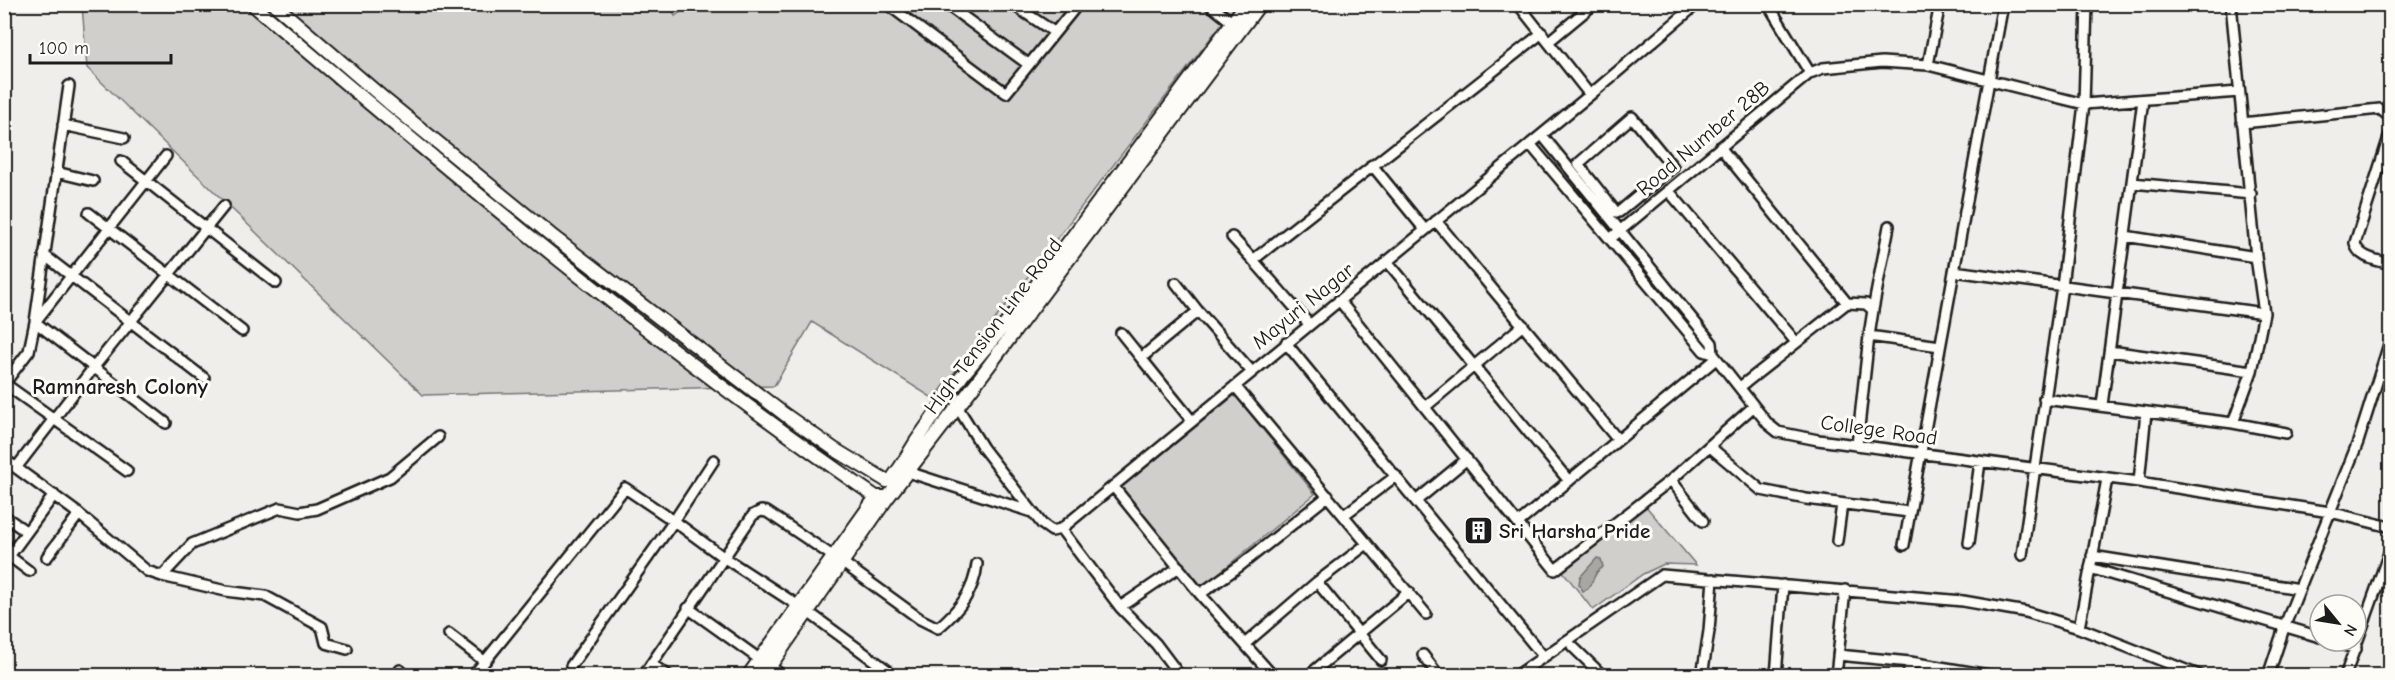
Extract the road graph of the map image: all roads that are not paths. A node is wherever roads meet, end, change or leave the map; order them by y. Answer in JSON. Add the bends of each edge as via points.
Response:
{"nodes":[{"id":1,"x":252,"y":4,"type":"edge"},
{"id":2,"x":274,"y":4,"type":"edge"},
{"id":3,"x":887,"y":4,"type":"edge"},
{"id":4,"x":946,"y":4,"type":"edge"},
{"id":5,"x":1012,"y":4,"type":"edge"},
{"id":6,"x":1209,"y":4,"type":"edge"},
{"id":7,"x":1246,"y":4,"type":"edge"},
{"id":8,"x":1260,"y":4,"type":"edge"},
{"id":9,"x":1518,"y":4,"type":"edge"},
{"id":10,"x":1594,"y":4,"type":"edge"},
{"id":11,"x":1697,"y":4,"type":"edge"},
{"id":12,"x":1768,"y":4,"type":"edge"},
{"id":13,"x":1940,"y":4,"type":"edge"},
{"id":14,"x":2003,"y":4,"type":"edge"},
{"id":15,"x":2087,"y":4,"type":"edge"},
{"id":16,"x":2231,"y":4,"type":"edge"},
{"id":17,"x":1076,"y":5,"type":"edge"},
{"id":18,"x":1233,"y":23,"type":"junction"},
{"id":19,"x":1054,"y":32,"type":"junction"},
{"id":20,"x":1542,"y":33,"type":"junction"},
{"id":21,"x":1548,"y":42,"type":"junction"},
{"id":22,"x":1028,"y":64,"type":"junction"},
{"id":23,"x":1928,"y":65,"type":"junction"},
{"id":24,"x":1810,"y":73,"type":"junction"},
{"id":25,"x":1989,"y":79,"type":"junction"},
{"id":26,"x":69,"y":86,"type":"dead end"},
{"id":27,"x":2239,"y":92,"type":"junction"},
{"id":28,"x":1590,"y":95,"type":"junction"},
{"id":29,"x":2143,"y":100,"type":"junction"},
{"id":30,"x":2084,"y":104,"type":"junction"},
{"id":31,"x":2391,"y":117,"type":"edge"},
{"id":32,"x":2242,"y":123,"type":"junction"},
{"id":33,"x":63,"y":125,"type":"junction"},
{"id":34,"x":2391,"y":134,"type":"edge"},
{"id":35,"x":1542,"y":135,"type":"junction"},
{"id":36,"x":124,"y":138,"type":"dead end"},
{"id":37,"x":1530,"y":144,"type":"junction"},
{"id":38,"x":1720,"y":147,"type":"junction"},
{"id":39,"x":166,"y":156,"type":"dead end"},
{"id":40,"x":121,"y":161,"type":"dead end"},
{"id":41,"x":1372,"y":165,"type":"junction"},
{"id":42,"x":56,"y":172,"type":"junction"},
{"id":43,"x":147,"y":180,"type":"junction"},
{"id":44,"x":93,"y":181,"type":"dead end"},
{"id":45,"x":2132,"y":183,"type":"junction"},
{"id":46,"x":1668,"y":190,"type":"junction"},
{"id":47,"x":2251,"y":194,"type":"junction"},
{"id":48,"x":1596,"y":195,"type":"junction"},
{"id":49,"x":1103,"y":204,"type":"junction"},
{"id":50,"x":224,"y":206,"type":"dead end"},
{"id":51,"x":1583,"y":207,"type":"junction"},
{"id":52,"x":89,"y":213,"type":"dead end"},
{"id":53,"x":1436,"y":221,"type":"junction"},
{"id":54,"x":1890,"y":226,"type":"dead end"},
{"id":55,"x":207,"y":228,"type":"junction"},
{"id":56,"x":109,"y":230,"type":"junction"},
{"id":57,"x":1425,"y":230,"type":"junction"},
{"id":58,"x":1620,"y":231,"type":"junction"},
{"id":59,"x":551,"y":235,"type":"junction"},
{"id":60,"x":2125,"y":236,"type":"junction"},
{"id":61,"x":1232,"y":237,"type":"dead end"},
{"id":62,"x":1610,"y":239,"type":"junction"},
{"id":63,"x":541,"y":248,"type":"junction"},
{"id":64,"x":44,"y":255,"type":"junction"},
{"id":65,"x":2256,"y":257,"type":"junction"},
{"id":66,"x":1253,"y":260,"type":"junction"},
{"id":67,"x":1387,"y":261,"type":"junction"},
{"id":68,"x":2391,"y":264,"type":"edge"},
{"id":69,"x":1953,"y":272,"type":"junction"},
{"id":70,"x":169,"y":273,"type":"junction"},
{"id":71,"x":71,"y":275,"type":"junction"},
{"id":72,"x":1176,"y":283,"type":"dead end"},
{"id":73,"x":276,"y":284,"type":"dead end"},
{"id":74,"x":2062,"y":286,"type":"junction"},
{"id":75,"x":2118,"y":294,"type":"junction"},
{"id":76,"x":1339,"y":300,"type":"junction"},
{"id":77,"x":1847,"y":303,"type":"junction"},
{"id":78,"x":1873,"y":310,"type":"junction"},
{"id":79,"x":1198,"y":311,"type":"junction"},
{"id":80,"x":2264,"y":313,"type":"junction"},
{"id":81,"x":35,"y":322,"type":"junction"},
{"id":82,"x":131,"y":322,"type":"junction"},
{"id":83,"x":1309,"y":324,"type":"junction"},
{"id":84,"x":1523,"y":325,"type":"junction"},
{"id":85,"x":242,"y":331,"type":"dead end"},
{"id":86,"x":1121,"y":333,"type":"dead end"},
{"id":87,"x":1869,"y":336,"type":"junction"},
{"id":88,"x":2391,"y":341,"type":"edge"},
{"id":89,"x":1796,"y":342,"type":"junction"},
{"id":90,"x":1286,"y":344,"type":"junction"},
{"id":91,"x":1940,"y":346,"type":"junction"},
{"id":92,"x":2110,"y":351,"type":"junction"},
{"id":93,"x":1714,"y":356,"type":"junction"},
{"id":94,"x":1141,"y":358,"type":"junction"},
{"id":95,"x":1474,"y":366,"type":"junction"},
{"id":96,"x":94,"y":367,"type":"junction"},
{"id":97,"x":2252,"y":371,"type":"junction"},
{"id":98,"x":1252,"y":372,"type":"junction"},
{"id":99,"x":204,"y":378,"type":"dead end"},
{"id":100,"x":5,"y":384,"type":"edge"},
{"id":101,"x":1235,"y":386,"type":"junction"},
{"id":102,"x":1740,"y":387,"type":"junction"},
{"id":103,"x":2044,"y":399,"type":"junction"},
{"id":104,"x":2102,"y":405,"type":"junction"},
{"id":105,"x":957,"y":406,"type":"junction"},
{"id":106,"x":1425,"y":407,"type":"junction"},
{"id":107,"x":1753,"y":408,"type":"junction"},
{"id":108,"x":2145,"y":412,"type":"junction"},
{"id":109,"x":55,"y":418,"type":"junction"},
{"id":110,"x":1192,"y":421,"type":"junction"},
{"id":111,"x":166,"y":423,"type":"dead end"},
{"id":112,"x":2233,"y":423,"type":"junction"},
{"id":113,"x":2286,"y":433,"type":"dead end"},
{"id":114,"x":438,"y":437,"type":"dead end"},
{"id":115,"x":1618,"y":440,"type":"junction"},
{"id":116,"x":1857,"y":445,"type":"junction"},
{"id":117,"x":1709,"y":446,"type":"junction"},
{"id":118,"x":1920,"y":454,"type":"junction"},
{"id":119,"x":4,"y":459,"type":"edge"},
{"id":120,"x":1467,"y":459,"type":"junction"},
{"id":121,"x":714,"y":460,"type":"dead end"},
{"id":122,"x":1980,"y":462,"type":"junction"},
{"id":123,"x":16,"y":468,"type":"junction"},
{"id":124,"x":2034,"y":470,"type":"junction"},
{"id":125,"x":126,"y":471,"type":"dead end"},
{"id":126,"x":908,"y":472,"type":"junction"},
{"id":127,"x":1396,"y":476,"type":"junction"},
{"id":128,"x":2107,"y":478,"type":"junction"},
{"id":129,"x":1671,"y":480,"type":"junction"},
{"id":130,"x":1569,"y":481,"type":"junction"},
{"id":131,"x":2139,"y":482,"type":"junction"},
{"id":132,"x":1113,"y":486,"type":"junction"},
{"id":133,"x":54,"y":495,"type":"junction"},
{"id":134,"x":1328,"y":496,"type":"junction"},
{"id":135,"x":882,"y":497,"type":"junction"},
{"id":136,"x":1416,"y":501,"type":"junction"},
{"id":137,"x":1842,"y":504,"type":"junction"},
{"id":138,"x":1032,"y":512,"type":"junction"},
{"id":139,"x":1909,"y":512,"type":"junction"},
{"id":140,"x":2330,"y":512,"type":"junction"},
{"id":141,"x":79,"y":514,"type":"junction"},
{"id":142,"x":1344,"y":515,"type":"junction"},
{"id":143,"x":4,"y":516,"type":"edge"},
{"id":144,"x":674,"y":521,"type":"junction"},
{"id":145,"x":1703,"y":521,"type":"dead end"},
{"id":146,"x":1518,"y":523,"type":"junction"},
{"id":147,"x":2391,"y":527,"type":"edge"},
{"id":148,"x":1061,"y":529,"type":"junction"},
{"id":149,"x":27,"y":532,"type":"junction"},
{"id":150,"x":1837,"y":541,"type":"dead end"},
{"id":151,"x":1969,"y":543,"type":"dead end"},
{"id":152,"x":1367,"y":544,"type":"junction"},
{"id":153,"x":1904,"y":545,"type":"dead end"},
{"id":154,"x":2391,"y":550,"type":"edge"},
{"id":155,"x":2022,"y":555,"type":"dead end"},
{"id":156,"x":2092,"y":556,"type":"junction"},
{"id":157,"x":47,"y":557,"type":"dead end"},
{"id":158,"x":723,"y":557,"type":"junction"},
{"id":159,"x":7,"y":559,"type":"edge"},
{"id":160,"x":839,"y":560,"type":"junction"},
{"id":161,"x":977,"y":564,"type":"dead end"},
{"id":162,"x":1179,"y":567,"type":"junction"},
{"id":163,"x":2090,"y":568,"type":"junction"},
{"id":164,"x":29,"y":571,"type":"dead end"},
{"id":165,"x":162,"y":576,"type":"junction"},
{"id":166,"x":1713,"y":579,"type":"junction"},
{"id":167,"x":1317,"y":582,"type":"junction"},
{"id":168,"x":1783,"y":585,"type":"junction"},
{"id":169,"x":1845,"y":590,"type":"junction"},
{"id":170,"x":2300,"y":590,"type":"junction"},
{"id":171,"x":1409,"y":592,"type":"junction"},
{"id":172,"x":1200,"y":594,"type":"junction"},
{"id":173,"x":1120,"y":607,"type":"junction"},
{"id":174,"x":688,"y":608,"type":"junction"},
{"id":175,"x":803,"y":609,"type":"junction"},
{"id":176,"x":1426,"y":614,"type":"dead end"},
{"id":177,"x":2368,"y":615,"type":"edge"},
{"id":178,"x":2285,"y":625,"type":"junction"},
{"id":179,"x":2079,"y":628,"type":"junction"},
{"id":180,"x":1358,"y":632,"type":"junction"},
{"id":181,"x":2308,"y":633,"type":"edge"},
{"id":182,"x":449,"y":634,"type":"dead end"},
{"id":183,"x":1246,"y":643,"type":"junction"},
{"id":184,"x":1572,"y":646,"type":"dead end"},
{"id":185,"x":347,"y":649,"type":"dead end"},
{"id":186,"x":2354,"y":653,"type":"edge"},
{"id":187,"x":1423,"y":655,"type":"dead end"},
{"id":188,"x":1838,"y":655,"type":"junction"},
{"id":189,"x":1543,"y":656,"type":"junction"},
{"id":190,"x":1381,"y":660,"type":"dead end"},
{"id":191,"x":484,"y":661,"type":"junction"},
{"id":192,"x":1910,"y":663,"type":"junction"},
{"id":193,"x":651,"y":664,"type":"junction"},
{"id":194,"x":571,"y":666,"type":"dead end"},
{"id":195,"x":764,"y":667,"type":"edge"},
{"id":196,"x":887,"y":670,"type":"dead end"},
{"id":197,"x":473,"y":675,"type":"edge"},
{"id":198,"x":643,"y":675,"type":"edge"},
{"id":199,"x":669,"y":675,"type":"edge"},
{"id":200,"x":748,"y":675,"type":"edge"},
{"id":201,"x":783,"y":675,"type":"edge"},
{"id":202,"x":1179,"y":675,"type":"edge"},
{"id":203,"x":1274,"y":675,"type":"edge"},
{"id":204,"x":1308,"y":675,"type":"edge"},
{"id":205,"x":1439,"y":675,"type":"edge"},
{"id":206,"x":1516,"y":675,"type":"edge"},
{"id":207,"x":1603,"y":675,"type":"edge"},
{"id":208,"x":1702,"y":675,"type":"edge"},
{"id":209,"x":1776,"y":675,"type":"edge"},
{"id":210,"x":1836,"y":675,"type":"edge"},
{"id":211,"x":1908,"y":675,"type":"edge"},
{"id":212,"x":1995,"y":675,"type":"edge"},
{"id":213,"x":2199,"y":675,"type":"edge"},
{"id":214,"x":2268,"y":675,"type":"edge"},
{"id":215,"x":2345,"y":675,"type":"edge"}],
"edges":[{"from":1,"to":63,"type":"main road"},
{"from":2,"to":59,"type":"main road"},
{"from":3,"to":22,"type":"street","via":[[1006,93]]},
{"from":4,"to":22,"type":"street"},
{"from":5,"to":19,"type":"street"},
{"from":6,"to":18,"type":"street"},
{"from":7,"to":18,"type":"main road","name":"High Tension Line Road"},
{"from":8,"to":49,"type":"main road","name":"High Tension Line Road"},
{"from":9,"to":20,"type":"street"},
{"from":10,"to":21,"type":"street"},
{"from":11,"to":28,"type":"street","name":"Mayuri Nagar"},
{"from":12,"to":24,"type":"street"},
{"from":13,"to":23,"type":"street"},
{"from":14,"to":25,"type":"street"},
{"from":15,"to":30,"type":"street"},
{"from":16,"to":27,"type":"street"},
{"from":17,"to":19,"type":"street"},
{"from":18,"to":49,"type":"main road","name":"High Tension Line Road"},
{"from":19,"to":22,"type":"street"},
{"from":20,"to":21,"type":"street"},
{"from":20,"to":41,"type":"street"},
{"from":21,"to":28,"type":"street"},
{"from":23,"to":24,"type":"street","via":[[1882,62]]},
{"from":23,"to":25,"type":"street"},
{"from":24,"to":38,"type":"street","name":"Road Number 28B"},
{"from":25,"to":30,"type":"street"},
{"from":25,"to":69,"type":"street"},
{"from":26,"to":33,"type":"street"},
{"from":27,"to":29,"type":"street"},
{"from":27,"to":32,"type":"street"},
{"from":28,"to":35,"type":"street","name":"Mayuri Nagar"},
{"from":29,"to":30,"type":"street"},
{"from":29,"to":45,"type":"street"},
{"from":30,"to":74,"type":"street"},
{"from":31,"to":32,"type":"street","via":[[2380,109]]},
{"from":32,"to":47,"type":"street"},
{"from":33,"to":36,"type":"street"},
{"from":33,"to":42,"type":"street"},
{"from":34,"to":68,"type":"street","via":[[2355,243],[2361,254]]},
{"from":35,"to":37,"type":"street","name":"Mayuri Nagar"},
{"from":35,"to":48,"type":"street"},
{"from":37,"to":51,"type":"street"},
{"from":37,"to":53,"type":"street","name":"Mayuri Nagar"},
{"from":38,"to":46,"type":"street","name":"Road Number 28B"},
{"from":38,"to":77,"type":"street"},
{"from":39,"to":43,"type":"street"},
{"from":40,"to":43,"type":"street"},
{"from":41,"to":57,"type":"street"},
{"from":41,"to":66,"type":"street"},
{"from":42,"to":44,"type":"street"},
{"from":42,"to":64,"type":"street"},
{"from":43,"to":55,"type":"street"},
{"from":43,"to":56,"type":"street"},
{"from":45,"to":47,"type":"street"},
{"from":45,"to":60,"type":"street"},
{"from":46,"to":58,"type":"street","name":"Road Number 28B"},
{"from":46,"to":89,"type":"street"},
{"from":47,"to":65,"type":"street"},
{"from":48,"to":48,"type":"street","via":[[1579,162],[1634,118],[1673,167],[1617,212]]},
{"from":48,"to":51,"type":"street"},
{"from":48,"to":58,"type":"street"},
{"from":49,"to":59,"type":"main road","name":"High Tension Line Road","via":[[946,397],[887,481],[783,414]]},
{"from":49,"to":105,"type":"main road","name":"High Tension Line Road"},
{"from":50,"to":55,"type":"street"},
{"from":51,"to":62,"type":"street"},
{"from":52,"to":56,"type":"street"},
{"from":53,"to":57,"type":"street","name":"Mayuri Nagar"},
{"from":53,"to":84,"type":"street"},
{"from":54,"to":78,"type":"street"},
{"from":55,"to":70,"type":"street"},
{"from":55,"to":73,"type":"street"},
{"from":56,"to":70,"type":"street"},
{"from":56,"to":71,"type":"street"},
{"from":57,"to":67,"type":"street","name":"Mayuri Nagar"},
{"from":58,"to":62,"type":"street","name":"Road Number 28B"},
{"from":58,"to":93,"type":"street","via":[[1712,343]]},
{"from":59,"to":63,"type":"main road"},
{"from":60,"to":65,"type":"street"},
{"from":60,"to":75,"type":"street"},
{"from":61,"to":66,"type":"street"},
{"from":62,"to":93,"type":"street","via":[[1704,351]]},
{"from":63,"to":135,"type":"main road","via":[[754,410]]},
{"from":64,"to":71,"type":"street"},
{"from":64,"to":81,"type":"street"},
{"from":65,"to":80,"type":"street"},
{"from":66,"to":83,"type":"street"},
{"from":67,"to":76,"type":"street","name":"Mayuri Nagar"},
{"from":67,"to":95,"type":"street"},
{"from":69,"to":74,"type":"street"},
{"from":69,"to":91,"type":"street"},
{"from":70,"to":82,"type":"street"},
{"from":70,"to":85,"type":"street"},
{"from":71,"to":81,"type":"street"},
{"from":71,"to":82,"type":"street"},
{"from":72,"to":79,"type":"street"},
{"from":74,"to":75,"type":"street"},
{"from":74,"to":103,"type":"street"},
{"from":75,"to":80,"type":"street"},
{"from":75,"to":92,"type":"street"},
{"from":76,"to":83,"type":"street","name":"Mayuri Nagar"},
{"from":76,"to":106,"type":"street"},
{"from":77,"to":78,"type":"street","via":[[1866,304]]},
{"from":77,"to":89,"type":"street"},
{"from":78,"to":87,"type":"street"},
{"from":79,"to":94,"type":"street"},
{"from":79,"to":98,"type":"street"},
{"from":80,"to":97,"type":"street"},
{"from":81,"to":96,"type":"street"},
{"from":81,"to":100,"type":"street","via":[[29,351]]},
{"from":82,"to":96,"type":"street"},
{"from":82,"to":99,"type":"street"},
{"from":83,"to":90,"type":"street","name":"Mayuri Nagar"},
{"from":84,"to":95,"type":"street"},
{"from":84,"to":115,"type":"street"},
{"from":86,"to":94,"type":"street"},
{"from":87,"to":91,"type":"street"},
{"from":87,"to":116,"type":"street"},
{"from":88,"to":140,"type":"street"},
{"from":89,"to":102,"type":"street"},
{"from":90,"to":98,"type":"street","name":"Mayuri Nagar"},
{"from":90,"to":127,"type":"street"},
{"from":91,"to":118,"type":"street"},
{"from":92,"to":97,"type":"street"},
{"from":92,"to":104,"type":"street"},
{"from":93,"to":102,"type":"street","name":"College Road"},
{"from":93,"to":115,"type":"street"},
{"from":94,"to":110,"type":"street"},
{"from":95,"to":106,"type":"street"},
{"from":95,"to":130,"type":"street"},
{"from":96,"to":109,"type":"street"},
{"from":96,"to":111,"type":"street"},
{"from":97,"to":112,"type":"street"},
{"from":98,"to":101,"type":"street","name":"Mayuri Nagar"},
{"from":100,"to":109,"type":"street"},
{"from":101,"to":110,"type":"street","name":"Mayuri Nagar"},
{"from":101,"to":134,"type":"street"},
{"from":102,"to":107,"type":"street","name":"College Road"},
{"from":103,"to":104,"type":"street"},
{"from":103,"to":124,"type":"street"},
{"from":104,"to":108,"type":"street"},
{"from":105,"to":126,"type":"main road","name":"High Tension Line Road"},
{"from":105,"to":138,"type":"street","via":[[983,448]]},
{"from":106,"to":120,"type":"street"},
{"from":107,"to":116,"type":"street","name":"College Road","via":[[1778,432]]},
{"from":107,"to":117,"type":"street"},
{"from":108,"to":112,"type":"street"},
{"from":108,"to":131,"type":"street"},
{"from":109,"to":123,"type":"street"},
{"from":109,"to":125,"type":"street"},
{"from":110,"to":132,"type":"street","name":"Mayuri Nagar"},
{"from":112,"to":113,"type":"street"},
{"from":114,"to":165,"type":"street","via":[[390,477],[317,509],[300,512],[280,508],[192,544]]},
{"from":115,"to":130,"type":"street"},
{"from":116,"to":118,"type":"street","name":"College Road"},
{"from":117,"to":129,"type":"street"},
{"from":117,"to":137,"type":"street","via":[[1761,490]]},
{"from":118,"to":122,"type":"street","name":"College Road"},
{"from":118,"to":139,"type":"street"},
{"from":119,"to":123,"type":"street"},
{"from":120,"to":136,"type":"street"},
{"from":120,"to":146,"type":"street"},
{"from":121,"to":144,"type":"street"},
{"from":122,"to":124,"type":"street","name":"College Road"},
{"from":122,"to":151,"type":"street"},
{"from":123,"to":133,"type":"street"},
{"from":124,"to":128,"type":"street","name":"College Road"},
{"from":124,"to":155,"type":"street"},
{"from":126,"to":135,"type":"main road","name":"High Tension Line Road"},
{"from":126,"to":138,"type":"street"},
{"from":127,"to":136,"type":"street"},
{"from":127,"to":142,"type":"street"},
{"from":128,"to":131,"type":"street","name":"College Road"},
{"from":128,"to":156,"type":"street"},
{"from":129,"to":145,"type":"street"},
{"from":129,"to":146,"type":"street","via":[[1556,570]]},
{"from":130,"to":146,"type":"street"},
{"from":131,"to":140,"type":"street","name":"College Road"},
{"from":132,"to":148,"type":"street","name":"Mayuri Nagar"},
{"from":132,"to":162,"type":"street"},
{"from":133,"to":141,"type":"street"},
{"from":133,"to":149,"type":"street"},
{"from":134,"to":142,"type":"street"},
{"from":134,"to":172,"type":"street"},
{"from":135,"to":160,"type":"main road","name":"High Tension Line Road"},
{"from":136,"to":189,"type":"street"},
{"from":137,"to":139,"type":"street"},
{"from":137,"to":150,"type":"street"},
{"from":138,"to":148,"type":"street","via":[[1046,529]]},
{"from":139,"to":153,"type":"street"},
{"from":140,"to":147,"type":"street","name":"College Road"},
{"from":140,"to":170,"type":"street"},
{"from":141,"to":157,"type":"street"},
{"from":141,"to":165,"type":"street","via":[[147,571]]},
{"from":142,"to":152,"type":"street"},
{"from":143,"to":149,"type":"street"},
{"from":144,"to":158,"type":"street"},
{"from":144,"to":191,"type":"street","via":[[625,488]]},
{"from":144,"to":194,"type":"street"},
{"from":148,"to":173,"type":"street"},
{"from":149,"to":159,"type":"street"},
{"from":152,"to":167,"type":"street"},
{"from":152,"to":171,"type":"street"},
{"from":154,"to":177,"type":"street"},
{"from":156,"to":163,"type":"street"},
{"from":156,"to":170,"type":"street"},
{"from":158,"to":160,"type":"street","via":[[753,515],[761,511]]},
{"from":158,"to":174,"type":"street"},
{"from":158,"to":175,"type":"street"},
{"from":159,"to":164,"type":"street"},
{"from":160,"to":161,"type":"street","via":[[938,628],[968,596]]},
{"from":160,"to":175,"type":"main road","name":"High Tension Line Road"},
{"from":162,"to":172,"type":"street"},
{"from":162,"to":173,"type":"street"},
{"from":163,"to":178,"type":"street"},
{"from":163,"to":179,"type":"street"},
{"from":165,"to":185,"type":"street","via":[[265,596],[322,627],[326,643]]},
{"from":166,"to":168,"type":"street"},
{"from":166,"to":189,"type":"street","via":[[1662,575]]},
{"from":166,"to":208,"type":"street"},
{"from":167,"to":180,"type":"street"},
{"from":167,"to":183,"type":"street"},
{"from":168,"to":169,"type":"street"},
{"from":168,"to":209,"type":"street"},
{"from":169,"to":179,"type":"street","via":[[1963,601],[2026,612]]},
{"from":169,"to":188,"type":"street"},
{"from":170,"to":178,"type":"street"},
{"from":171,"to":176,"type":"street"},
{"from":171,"to":180,"type":"street"},
{"from":172,"to":183,"type":"street"},
{"from":173,"to":202,"type":"street"},
{"from":174,"to":193,"type":"street"},
{"from":174,"to":195,"type":"street"},
{"from":175,"to":195,"type":"main road"},
{"from":175,"to":196,"type":"street"},
{"from":178,"to":181,"type":"street"},
{"from":178,"to":214,"type":"street"},
{"from":179,"to":213,"type":"street"},
{"from":180,"to":190,"type":"street"},
{"from":180,"to":204,"type":"street"},
{"from":182,"to":191,"type":"street"},
{"from":183,"to":203,"type":"street"},
{"from":184,"to":207,"type":"street"},
{"from":186,"to":215,"type":"street"},
{"from":187,"to":205,"type":"street"},
{"from":188,"to":192,"type":"street"},
{"from":188,"to":210,"type":"street"},
{"from":189,"to":206,"type":"street"},
{"from":191,"to":197,"type":"street"},
{"from":192,"to":211,"type":"street"},
{"from":192,"to":212,"type":"street"},
{"from":193,"to":198,"type":"street"},
{"from":193,"to":199,"type":"street"},
{"from":195,"to":200,"type":"main road"},
{"from":195,"to":201,"type":"street"}]}
